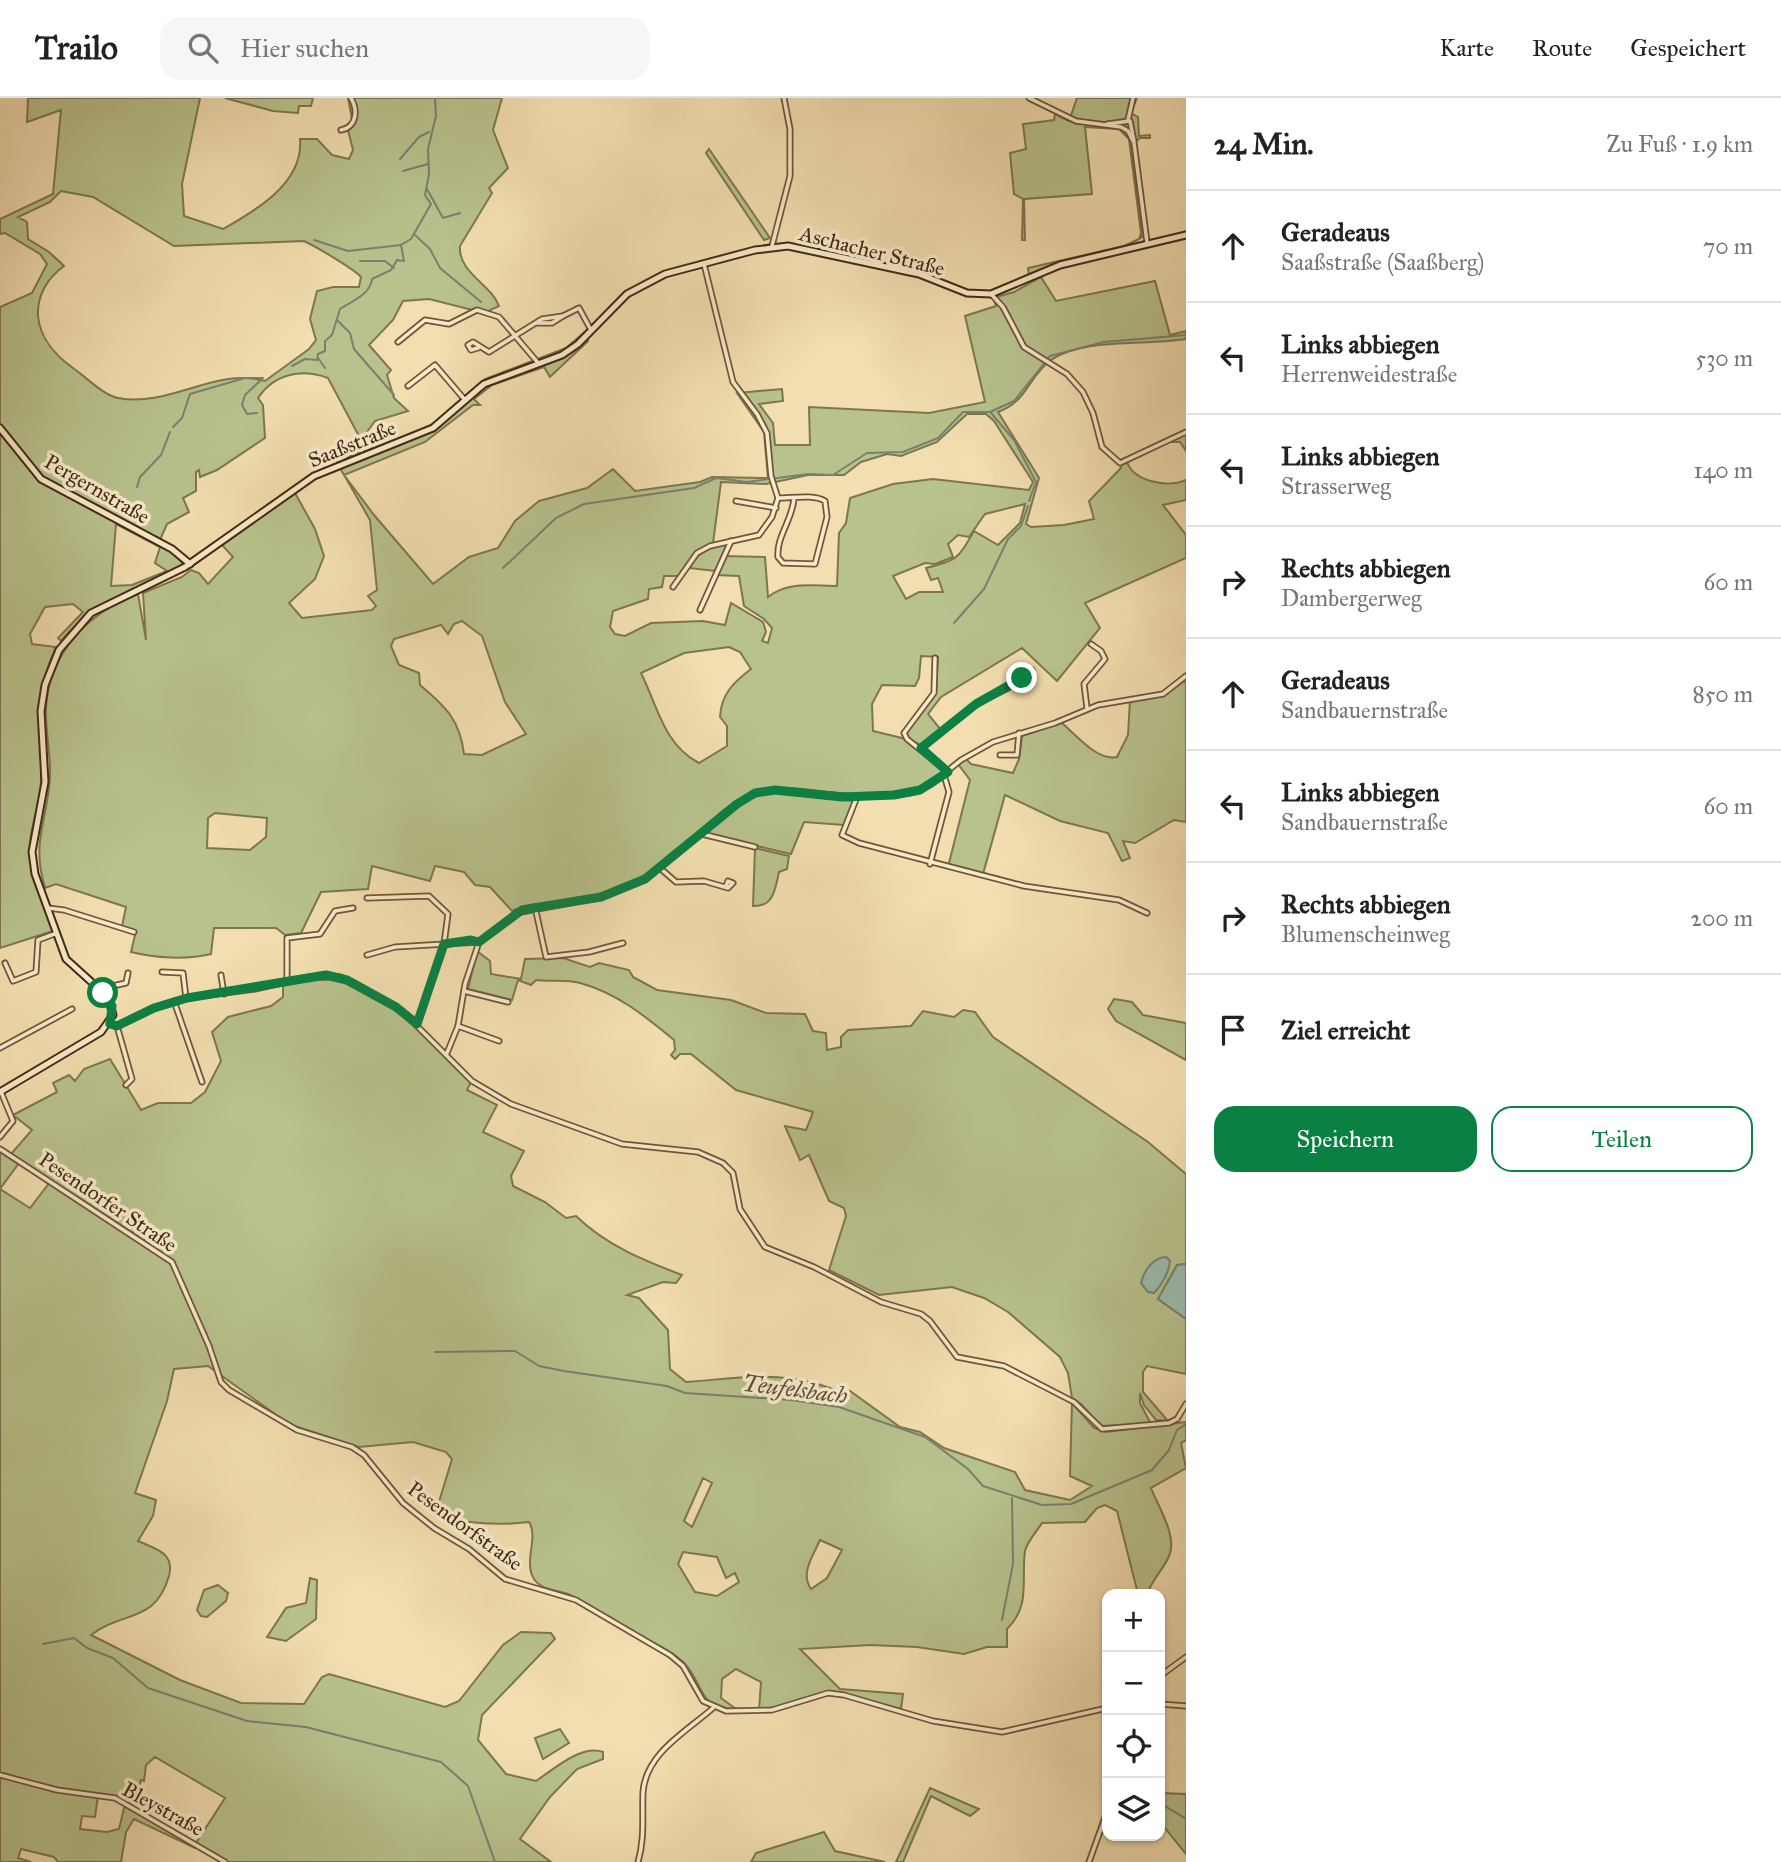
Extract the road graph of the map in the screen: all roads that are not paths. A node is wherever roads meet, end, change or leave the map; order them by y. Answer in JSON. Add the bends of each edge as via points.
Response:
{"nodes":[{"id":1,"x":351,"y":98,"type":"edge"},
{"id":2,"x":784,"y":98,"type":"edge"},
{"id":3,"x":1029,"y":98,"type":"edge"},
{"id":4,"x":1133,"y":98,"type":"edge"},
{"id":5,"x":1128,"y":120,"type":"junction"},
{"id":6,"x":1102,"y":125,"type":"junction"},
{"id":7,"x":341,"y":130,"type":"dead end"},
{"id":8,"x":1134,"y":143,"type":"junction"},
{"id":9,"x":1186,"y":235,"type":"edge"},
{"id":10,"x":1147,"y":243,"type":"junction"},
{"id":11,"x":772,"y":246,"type":"junction"},
{"id":12,"x":704,"y":264,"type":"junction"},
{"id":13,"x":991,"y":294,"type":"junction"},
{"id":14,"x":592,"y":330,"type":"junction"},
{"id":15,"x":515,"y":336,"type":"junction"},
{"id":16,"x":398,"y":342,"type":"dead end"},
{"id":17,"x":478,"y":348,"type":"dead end"},
{"id":18,"x":539,"y":364,"type":"junction"},
{"id":19,"x":532,"y":366,"type":"joint"},
{"id":20,"x":408,"y":386,"type":"dead end"},
{"id":21,"x":465,"y":400,"type":"junction"},
{"id":22,"x":0,"y":428,"type":"edge"},
{"id":23,"x":1186,"y":432,"type":"edge"},
{"id":24,"x":778,"y":498,"type":"junction"},
{"id":25,"x":794,"y":498,"type":"junction"},
{"id":26,"x":736,"y":501,"type":"dead end"},
{"id":27,"x":776,"y":508,"type":"junction"},
{"id":28,"x":731,"y":541,"type":"junction"},
{"id":29,"x":190,"y":564,"type":"junction"},
{"id":30,"x":673,"y":587,"type":"dead end"},
{"id":31,"x":700,"y":610,"type":"dead end"},
{"id":32,"x":1091,"y":644,"type":"dead end"},
{"id":33,"x":935,"y":658,"type":"dead end"},
{"id":34,"x":1032,"y":670,"type":"dead end"},
{"id":35,"x":1186,"y":676,"type":"edge"},
{"id":36,"x":1087,"y":708,"type":"junction"},
{"id":37,"x":1019,"y":733,"type":"junction"},
{"id":38,"x":921,"y":748,"type":"junction"},
{"id":39,"x":1000,"y":755,"type":"dead end"},
{"id":40,"x":946,"y":773,"type":"junction"},
{"id":41,"x":857,"y":797,"type":"junction"},
{"id":42,"x":702,"y":834,"type":"junction"},
{"id":43,"x":755,"y":847,"type":"dead end"},
{"id":44,"x":930,"y":864,"type":"junction"},
{"id":45,"x":661,"y":869,"type":"junction"},
{"id":46,"x":726,"y":886,"type":"dead end"},
{"id":47,"x":367,"y":898,"type":"dead end"},
{"id":48,"x":535,"y":907,"type":"junction"},
{"id":49,"x":48,"y":908,"type":"junction"},
{"id":50,"x":353,"y":908,"type":"dead end"},
{"id":51,"x":1147,"y":913,"type":"dead end"},
{"id":52,"x":134,"y":932,"type":"dead end"},
{"id":53,"x":57,"y":933,"type":"junction"},
{"id":54,"x":479,"y":942,"type":"junction"},
{"id":55,"x":623,"y":943,"type":"dead end"},
{"id":56,"x":444,"y":944,"type":"junction"},
{"id":57,"x":367,"y":955,"type":"dead end"},
{"id":58,"x":5,"y":963,"type":"dead end"},
{"id":59,"x":162,"y":972,"type":"dead end"},
{"id":60,"x":128,"y":974,"type":"dead end"},
{"id":61,"x":222,"y":975,"type":"dead end"},
{"id":62,"x":287,"y":981,"type":"junction"},
{"id":63,"x":99,"y":989,"type":"junction"},
{"id":64,"x":464,"y":990,"type":"junction"},
{"id":65,"x":224,"y":994,"type":"junction"},
{"id":66,"x":187,"y":998,"type":"junction"},
{"id":67,"x":174,"y":1001,"type":"junction"},
{"id":68,"x":508,"y":1002,"type":"dead end"},
{"id":69,"x":72,"y":1009,"type":"dead end"},
{"id":70,"x":110,"y":1024,"type":"junction"},
{"id":71,"x":417,"y":1024,"type":"junction"},
{"id":72,"x":117,"y":1026,"type":"junction"},
{"id":73,"x":458,"y":1026,"type":"junction"},
{"id":74,"x":499,"y":1041,"type":"dead end"},
{"id":75,"x":0,"y":1048,"type":"edge"},
{"id":76,"x":446,"y":1053,"type":"junction"},
{"id":77,"x":202,"y":1082,"type":"dead end"},
{"id":78,"x":126,"y":1085,"type":"dead end"},
{"id":79,"x":1,"y":1092,"type":"edge"},
{"id":80,"x":0,"y":1137,"type":"edge"},
{"id":81,"x":0,"y":1149,"type":"edge"},
{"id":82,"x":217,"y":1370,"type":"joint"},
{"id":83,"x":1186,"y":1404,"type":"edge"},
{"id":84,"x":1186,"y":1657,"type":"edge"},
{"id":85,"x":1165,"y":1672,"type":"edge"},
{"id":86,"x":1165,"y":1704,"type":"edge"},
{"id":87,"x":1186,"y":1706,"type":"edge"},
{"id":88,"x":713,"y":1708,"type":"junction"},
{"id":89,"x":1102,"y":1709,"type":"edge"},
{"id":90,"x":0,"y":1775,"type":"edge"},
{"id":91,"x":1102,"y":1826,"type":"edge"},
{"id":92,"x":225,"y":1862,"type":"edge"},
{"id":93,"x":638,"y":1862,"type":"edge"},
{"id":94,"x":1089,"y":1862,"type":"edge"}],
"edges":[{"from":1,"to":7,"type":"street","via":[[355,116],[349,127]]},
{"from":2,"to":11,"type":"street","via":[[790,129],[789,176]]},
{"from":3,"to":6,"type":"street","via":[[1076,121]]},
{"from":4,"to":5,"type":"street"},
{"from":5,"to":6,"type":"street"},
{"from":5,"to":8,"type":"street"},
{"from":6,"to":8,"type":"street","via":[[1124,128]]},
{"from":8,"to":10,"type":"street"},
{"from":9,"to":10,"type":"street"},
{"from":10,"to":13,"type":"street","via":[[1053,267]]},
{"from":11,"to":12,"type":"street","name":"Aschacher Straße"},
{"from":11,"to":13,"type":"street","name":"Aschacher Straße","via":[[815,250],[927,276],[967,293]]},
{"from":12,"to":14,"type":"street","name":"Aschacher Straße","via":[[645,282],[612,307]]},
{"from":12,"to":24,"type":"street","via":[[733,382],[767,433],[771,479]]},
{"from":13,"to":23,"type":"street","via":[[1024,348],[1067,374],[1083,392],[1102,447],[1120,463]]},
{"from":14,"to":15,"type":"street","via":[[579,308],[550,316]]},
{"from":14,"to":18,"type":"street","name":"Aschacher Straße","via":[[570,350]]},
{"from":15,"to":16,"type":"street","via":[[499,317],[477,310],[449,324],[425,320]]},
{"from":15,"to":17,"type":"street","via":[[489,352]]},
{"from":15,"to":18,"type":"street"},
{"from":18,"to":19,"type":"street","name":"Aschacher Straße"},
{"from":19,"to":21,"type":"street","name":"Saaßstraße","via":[[484,384]]},
{"from":20,"to":21,"type":"street","via":[[435,365]]},
{"from":21,"to":29,"type":"street","name":"Saaßstraße","via":[[433,428],[335,465],[301,483]]},
{"from":22,"to":29,"type":"street","name":"Pergernstraße","via":[[41,479],[172,549]]},
{"from":24,"to":25,"type":"street"},
{"from":24,"to":27,"type":"street"},
{"from":25,"to":25,"type":"street","via":[[825,501],[827,517],[815,564],[783,563],[778,557]]},
{"from":26,"to":27,"type":"street"},
{"from":27,"to":28,"type":"street","via":[[760,535]]},
{"from":28,"to":30,"type":"street","via":[[696,553]]},
{"from":28,"to":31,"type":"street"},
{"from":29,"to":49,"type":"street","name":"Saaßstraße","via":[[91,613],[53,662],[42,699],[45,782],[32,845],[35,874]]},
{"from":32,"to":36,"type":"street","via":[[1105,659],[1084,684]]},
{"from":33,"to":38,"type":"street","via":[[934,693],[904,733]]},
{"from":34,"to":38,"type":"street","via":[[976,704]]},
{"from":35,"to":36,"type":"street","via":[[1163,694]]},
{"from":36,"to":37,"type":"street"},
{"from":37,"to":39,"type":"street","via":[[1017,755]]},
{"from":37,"to":40,"type":"street","via":[[981,748]]},
{"from":38,"to":40,"type":"street"},
{"from":40,"to":41,"type":"street","via":[[910,793]]},
{"from":40,"to":44,"type":"street","via":[[949,792]]},
{"from":41,"to":42,"type":"street","via":[[764,791],[737,804]]},
{"from":41,"to":44,"type":"street","via":[[842,835]]},
{"from":42,"to":43,"type":"street"},
{"from":42,"to":45,"type":"street"},
{"from":44,"to":51,"type":"street","via":[[1024,886],[1119,900]]},
{"from":45,"to":46,"type":"street","via":[[672,881]]},
{"from":45,"to":48,"type":"street","via":[[611,894]]},
{"from":47,"to":56,"type":"street","via":[[433,897],[448,914]]},
{"from":48,"to":54,"type":"street","via":[[516,913]]},
{"from":48,"to":55,"type":"street","via":[[546,957],[589,953]]},
{"from":49,"to":52,"type":"street"},
{"from":49,"to":53,"type":"street","name":"Saaßstraße"},
{"from":50,"to":62,"type":"street","via":[[335,911],[320,934],[287,939]]},
{"from":53,"to":58,"type":"street","via":[[38,940],[36,972],[13,981]]},
{"from":53,"to":63,"type":"street","name":"Saaßstraße","via":[[68,963]]},
{"from":54,"to":56,"type":"street"},
{"from":54,"to":64,"type":"street"},
{"from":56,"to":57,"type":"street","via":[[395,947]]},
{"from":56,"to":71,"type":"street"},
{"from":59,"to":66,"type":"street","via":[[183,973]]},
{"from":60,"to":63,"type":"street","via":[[126,983]]},
{"from":61,"to":65,"type":"street"},
{"from":62,"to":65,"type":"street"},
{"from":62,"to":71,"type":"street","via":[[341,977]]},
{"from":63,"to":70,"type":"street","via":[[112,1006]]},
{"from":64,"to":68,"type":"street"},
{"from":64,"to":73,"type":"street"},
{"from":65,"to":66,"type":"street"},
{"from":66,"to":67,"type":"street"},
{"from":67,"to":72,"type":"street"},
{"from":67,"to":77,"type":"street"},
{"from":69,"to":75,"type":"street"},
{"from":70,"to":72,"type":"street"},
{"from":70,"to":79,"type":"street"},
{"from":71,"to":76,"type":"street"},
{"from":72,"to":78,"type":"street","via":[[132,1079]]},
{"from":73,"to":74,"type":"street"},
{"from":73,"to":76,"type":"street"},
{"from":76,"to":83,"type":"street","via":[[472,1081],[518,1108],[622,1144],[698,1152],[723,1163],[733,1173],[740,1209],[765,1247],[881,1302],[920,1314],[957,1357],[1004,1366],[1074,1402],[1102,1429],[1169,1423]]},
{"from":79,"to":80,"type":"street","via":[[13,1121]]},
{"from":81,"to":82,"type":"street","name":"Pesendorfer Straße","via":[[172,1262]]},
{"from":82,"to":88,"type":"street","name":"Pesendorfstraße","via":[[229,1390],[297,1430],[364,1455],[403,1503],[505,1578],[576,1600],[670,1655]]},
{"from":84,"to":85,"type":"street"},
{"from":86,"to":87,"type":"street"},
{"from":88,"to":89,"type":"street","via":[[772,1710],[828,1693],[933,1721],[1002,1732]]},
{"from":88,"to":93,"type":"street","via":[[653,1761],[643,1791],[644,1833]]},
{"from":90,"to":92,"type":"street","name":"Bleystraße","via":[[57,1790],[115,1798]]},
{"from":91,"to":94,"type":"street"}]}
